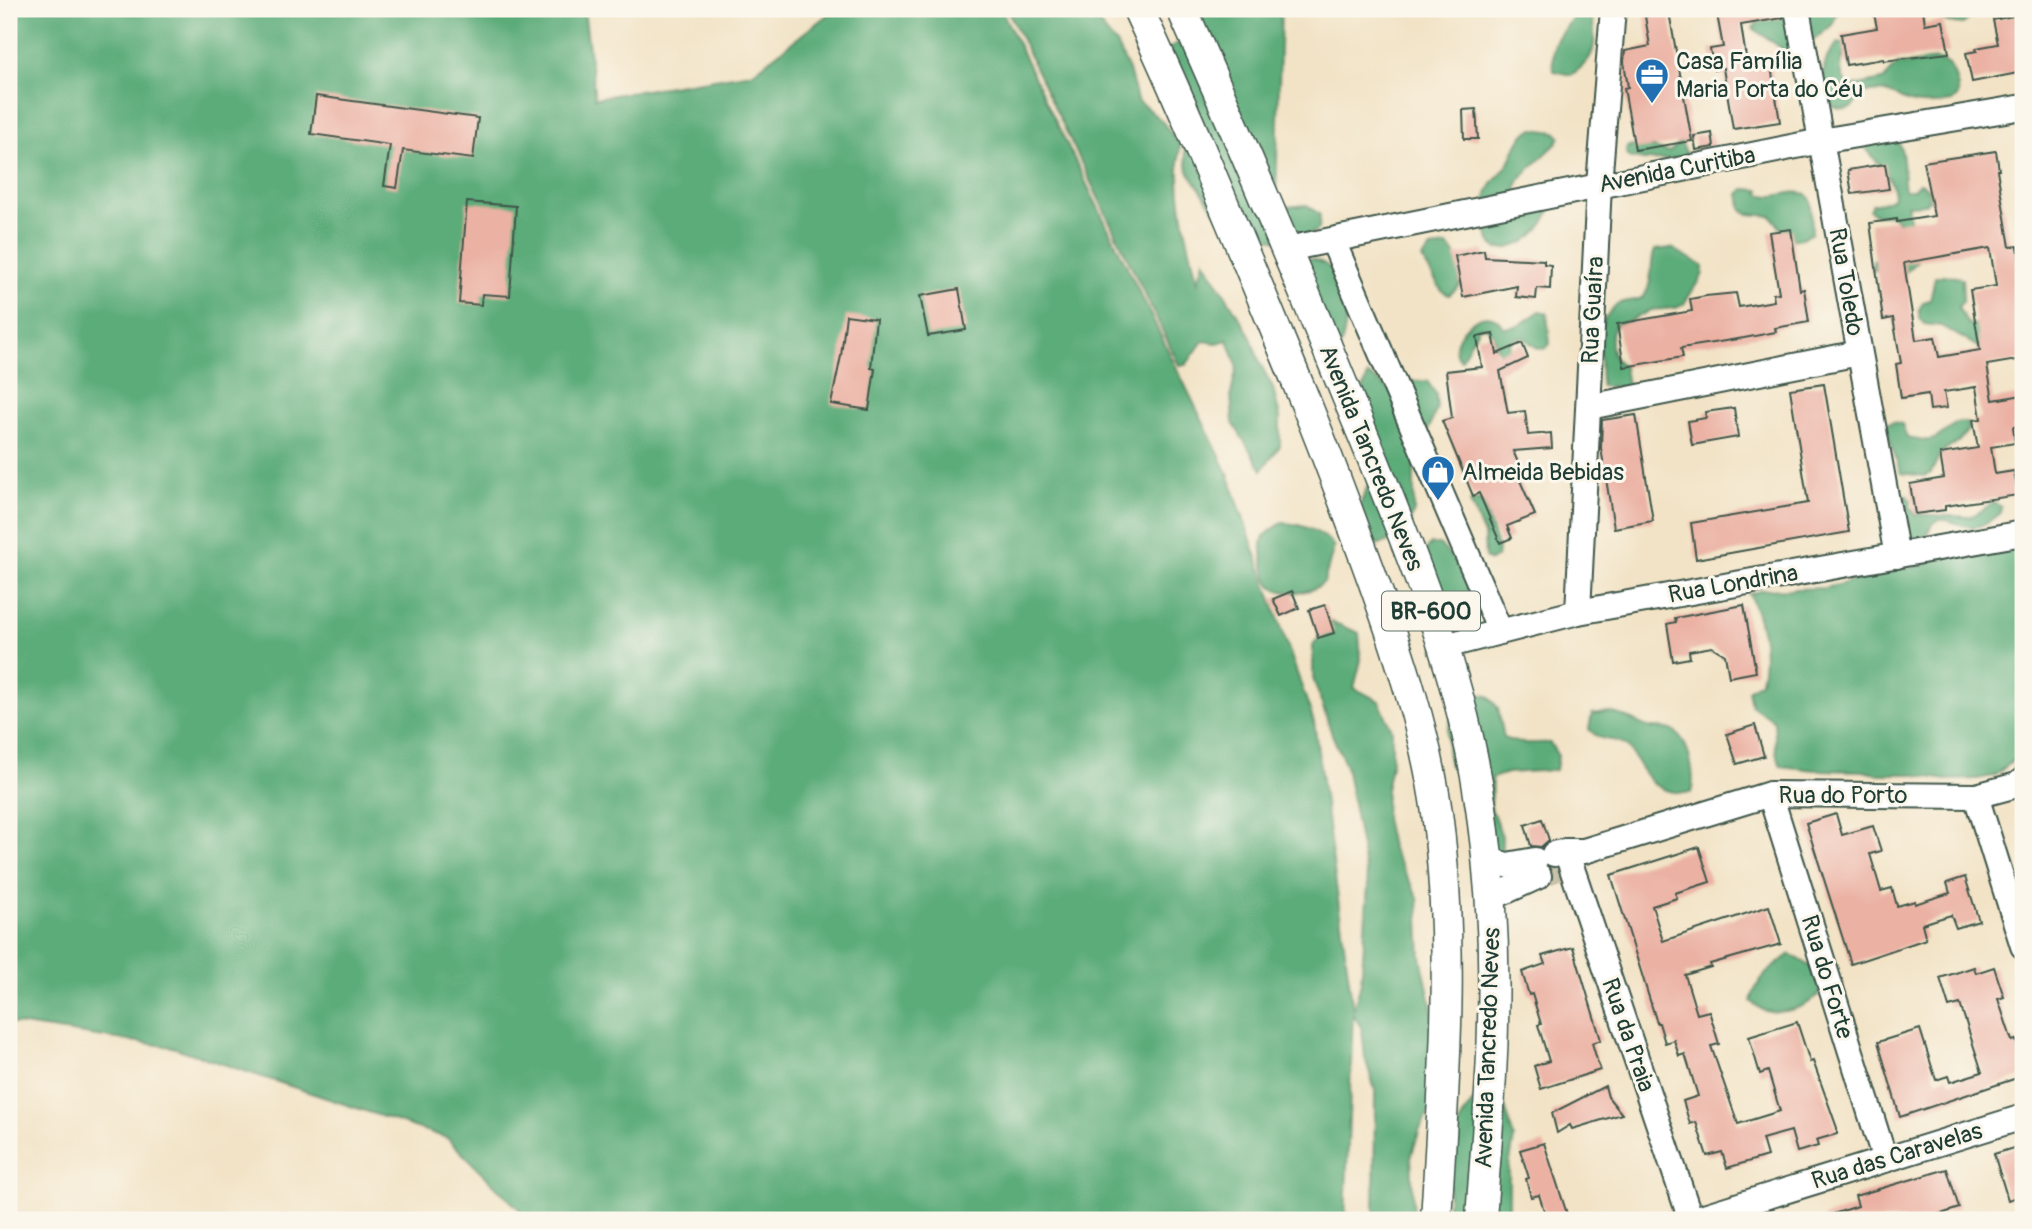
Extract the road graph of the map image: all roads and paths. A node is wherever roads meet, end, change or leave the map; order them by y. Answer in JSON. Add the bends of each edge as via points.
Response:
{"nodes":[{"id":1,"x":1138,"y":9,"type":"edge"},
{"id":2,"x":1182,"y":9,"type":"edge"},
{"id":3,"x":1614,"y":9,"type":"edge"},
{"id":4,"x":1797,"y":9,"type":"edge"},
{"id":5,"x":2023,"y":107,"type":"edge"},
{"id":6,"x":1821,"y":141,"type":"junction"},
{"id":7,"x":1599,"y":185,"type":"junction"},
{"id":8,"x":1333,"y":241,"type":"junction"},
{"id":9,"x":1287,"y":249,"type":"junction"},
{"id":10,"x":1858,"y":353,"type":"junction"},
{"id":11,"x":1589,"y":407,"type":"junction"},
{"id":12,"x":2023,"y":533,"type":"edge"},
{"id":13,"x":1897,"y":556,"type":"junction"},
{"id":14,"x":1578,"y":612,"type":"junction"},
{"id":15,"x":1500,"y":631,"type":"junction"},
{"id":16,"x":1445,"y":646,"type":"junction"},
{"id":17,"x":2023,"y":780,"type":"edge"},
{"id":18,"x":1770,"y":794,"type":"junction"},
{"id":19,"x":1976,"y":796,"type":"junction"},
{"id":20,"x":1487,"y":860,"type":"junction"},
{"id":21,"x":1558,"y":861,"type":"junction"},
{"id":22,"x":1491,"y":898,"type":"junction"},
{"id":23,"x":2023,"y":946,"type":"edge"},
{"id":24,"x":2023,"y":1117,"type":"edge"},
{"id":25,"x":1885,"y":1160,"type":"junction"},
{"id":26,"x":1436,"y":1220,"type":"edge"},
{"id":27,"x":1481,"y":1220,"type":"edge"},
{"id":28,"x":1691,"y":1220,"type":"edge"}],
"edges":[{"from":1,"to":26,"type":"main road","name":"Avenida Tancredo Neves","number":"BR-600","via":[[1334,470],[1401,658],[1423,736],[1436,811],[1448,940]]},
{"from":2,"to":9,"type":"main road","name":"Avenida Tancredo Neves","number":"BR-600"},
{"from":3,"to":7,"type":"street","name":"Rua Guaíra"},
{"from":4,"to":6,"type":"street","name":"Rua Toledo"},
{"from":5,"to":6,"type":"street","name":"Avenida Curitiba"},
{"from":6,"to":7,"type":"street","name":"Avenida Curitiba"},
{"from":6,"to":10,"type":"street","name":"Rua Toledo"},
{"from":7,"to":8,"type":"street","name":"Avenida Curitiba"},
{"from":7,"to":11,"type":"street","name":"Rua Guaíra"},
{"from":8,"to":9,"type":"street","name":"Avenida Curitiba"},
{"from":8,"to":15,"type":"street"},
{"from":9,"to":16,"type":"main road","name":"Avenida Tancredo Neves","number":"BR-600"},
{"from":10,"to":11,"type":"street"},
{"from":10,"to":13,"type":"street","name":"Rua Toledo"},
{"from":11,"to":14,"type":"street","name":"Rua Guaíra"},
{"from":12,"to":13,"type":"street","name":"Rua Londrina"},
{"from":13,"to":14,"type":"street","name":"Rua Londrina"},
{"from":14,"to":15,"type":"street","name":"Rua Londrina"},
{"from":15,"to":16,"type":"street","name":"Rua Londrina"},
{"from":16,"to":20,"type":"main road","name":"Avenida Tancredo Neves","number":"BR-600","via":[[1465,723]]},
{"from":17,"to":19,"type":"street","name":"Rua do Porto"},
{"from":18,"to":19,"type":"street","name":"Rua do Porto"},
{"from":18,"to":21,"type":"street","name":"Rua do Porto"},
{"from":18,"to":25,"type":"street","name":"Rua do Forte"},
{"from":19,"to":23,"type":"street"},
{"from":20,"to":21,"type":"street","name":"Rua do Porto","via":[[1507,865]]},
{"from":20,"to":22,"type":"main road","name":"Avenida Tancredo Neves","number":"BR-600"},
{"from":21,"to":22,"type":"street","name":"Rua do Porto"},
{"from":21,"to":28,"type":"street","name":"Rua da Praia"},
{"from":22,"to":27,"type":"main road","name":"Avenida Tancredo Neves","number":"BR-600","via":[[1493,1023]]},
{"from":24,"to":25,"type":"street","name":"Rua das Caravelas"},
{"from":25,"to":28,"type":"street","name":"Rua das Caravelas"}]}
